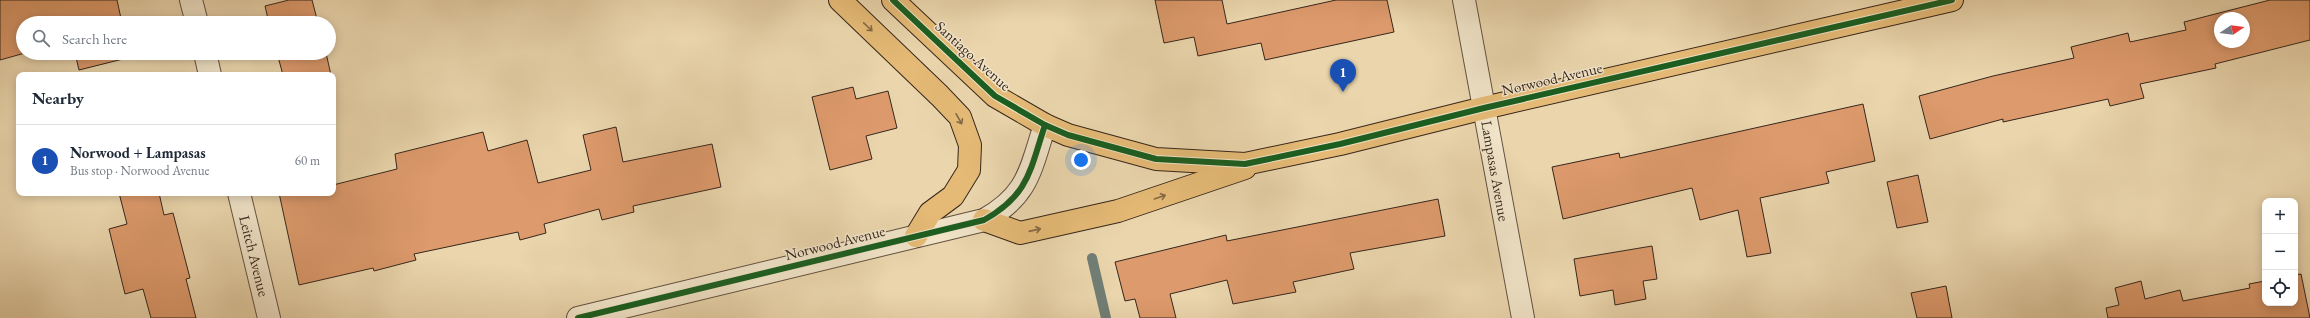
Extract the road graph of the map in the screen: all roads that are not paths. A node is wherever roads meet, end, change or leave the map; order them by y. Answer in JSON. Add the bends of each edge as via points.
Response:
{"nodes":[{"id":1,"x":191,"y":0,"type":"edge"},
{"id":2,"x":840,"y":0,"type":"edge"},
{"id":3,"x":893,"y":0,"type":"edge"},
{"id":4,"x":1464,"y":0,"type":"edge"},
{"id":5,"x":1952,"y":0,"type":"edge"},
{"id":6,"x":195,"y":16,"type":"edge"},
{"id":7,"x":207,"y":60,"type":"edge"},
{"id":8,"x":209,"y":72,"type":"edge"},
{"id":9,"x":1484,"y":108,"type":"junction"},
{"id":10,"x":1045,"y":125,"type":"junction"},
{"id":11,"x":1278,"y":157,"type":"junction"},
{"id":12,"x":1156,"y":160,"type":"joint"},
{"id":13,"x":240,"y":196,"type":"edge"},
{"id":14,"x":984,"y":220,"type":"junction"},
{"id":15,"x":916,"y":236,"type":"junction"},
{"id":16,"x":269,"y":318,"type":"edge"},
{"id":17,"x":578,"y":318,"type":"edge"},
{"id":18,"x":1523,"y":318,"type":"edge"}],
"edges":[{"from":1,"to":6,"type":"street"},
{"from":2,"to":15,"type":"main road","one_way":true,"via":[[960,117],[970,145],[970,170],[954,196],[930,213]]},
{"from":3,"to":10,"type":"main road","name":"Santiago Avenue","via":[[995,96]]},
{"from":4,"to":9,"type":"street","name":"Lampasas Avenue"},
{"from":5,"to":9,"type":"main road","name":"Norwood Avenue"},
{"from":7,"to":8,"type":"street"},
{"from":9,"to":11,"type":"main road","name":"Norwood Avenue"},
{"from":9,"to":18,"type":"street","name":"Lampasas Avenue"},
{"from":10,"to":12,"type":"main road","name":"Santiago Avenue","via":[[1075,137]]},
{"from":10,"to":14,"type":"street","name":"Norwood Avenue","via":[[1028,178],[1017,196],[1002,210]]},
{"from":11,"to":12,"type":"main road","name":"Norwood Avenue","via":[[1245,164]]},
{"from":14,"to":11,"type":"main road","one_way":true,"via":[[1020,233],[1118,212]]},
{"from":13,"to":16,"type":"street","name":"Leitch Avenue"},
{"from":14,"to":15,"type":"street","name":"Norwood Avenue"},
{"from":15,"to":17,"type":"street","name":"Norwood Avenue"}]}
